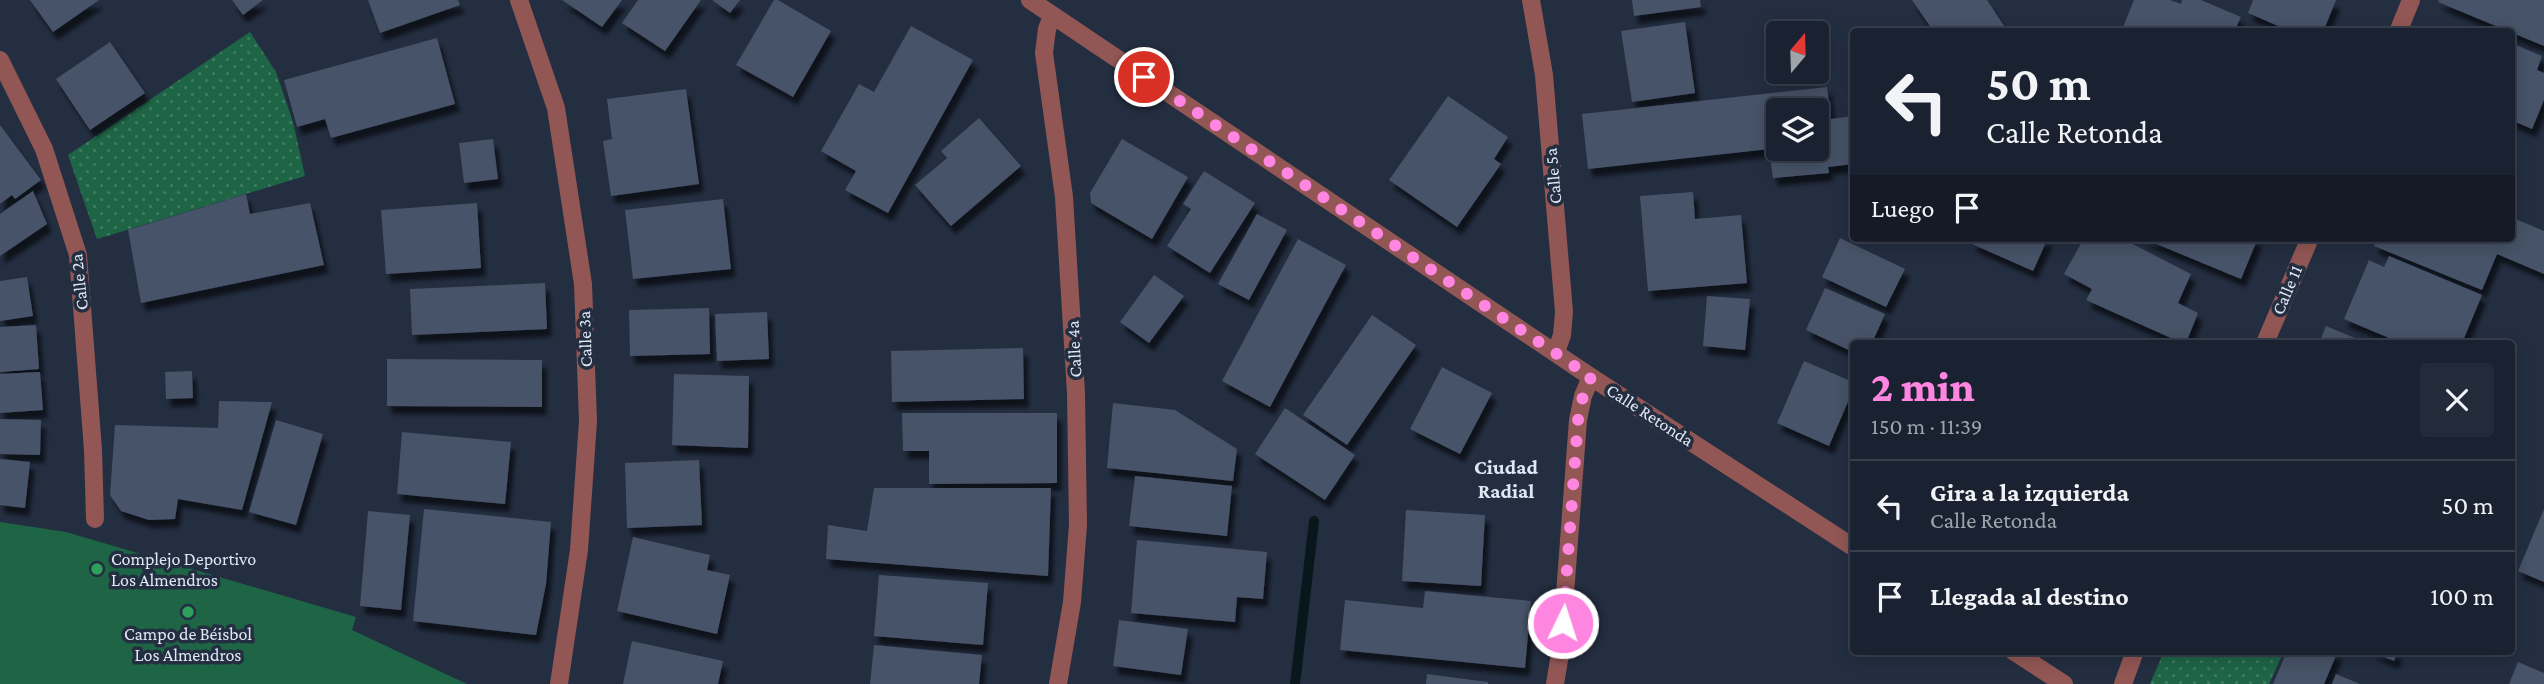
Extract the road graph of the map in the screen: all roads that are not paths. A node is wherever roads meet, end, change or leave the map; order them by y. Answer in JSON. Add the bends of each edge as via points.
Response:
{"nodes":[{"id":1,"x":519,"y":0,"type":"edge"},
{"id":2,"x":1030,"y":0,"type":"edge"},
{"id":3,"x":1531,"y":0,"type":"edge"},
{"id":4,"x":2411,"y":0,"type":"edge"},
{"id":5,"x":1052,"y":16,"type":"junction"},
{"id":6,"x":2400,"y":28,"type":"edge"},
{"id":7,"x":0,"y":60,"type":"edge"},
{"id":8,"x":2308,"y":242,"type":"edge"},
{"id":9,"x":2266,"y":340,"type":"edge"},
{"id":10,"x":1556,"y":352,"type":"junction"},
{"id":11,"x":1591,"y":377,"type":"junction"},
{"id":12,"x":95,"y":519,"type":"dead end"},
{"id":13,"x":1850,"y":545,"type":"edge"},
{"id":14,"x":2019,"y":655,"type":"edge"},
{"id":15,"x":2134,"y":655,"type":"edge"},
{"id":16,"x":559,"y":684,"type":"edge"},
{"id":17,"x":1058,"y":684,"type":"edge"},
{"id":18,"x":1555,"y":684,"type":"edge"},
{"id":19,"x":2064,"y":684,"type":"edge"},
{"id":20,"x":2123,"y":684,"type":"edge"}],
"edges":[{"from":1,"to":16,"type":"street","name":"Calle 3a","via":[[556,108],[583,284],[589,421],[579,550]]},
{"from":2,"to":5,"type":"street","name":"Calle Retonda"},
{"from":3,"to":10,"type":"street","name":"Calle 5a","via":[[1544,75],[1564,312]]},
{"from":4,"to":6,"type":"street"},
{"from":5,"to":10,"type":"street","name":"Calle Retonda"},
{"from":5,"to":17,"type":"street","name":"Calle 4a","via":[[1044,52],[1064,197],[1076,393],[1078,525],[1072,602]]},
{"from":7,"to":12,"type":"street","name":"Calle 2a","via":[[44,149],[78,255]]},
{"from":8,"to":9,"type":"street","name":"Calle 11"},
{"from":10,"to":11,"type":"street","name":"Calle Retonda"},
{"from":11,"to":13,"type":"street","name":"Calle Retonda"},
{"from":11,"to":18,"type":"street","via":[[1578,420]]},
{"from":14,"to":19,"type":"street"},
{"from":15,"to":20,"type":"street"}]}
